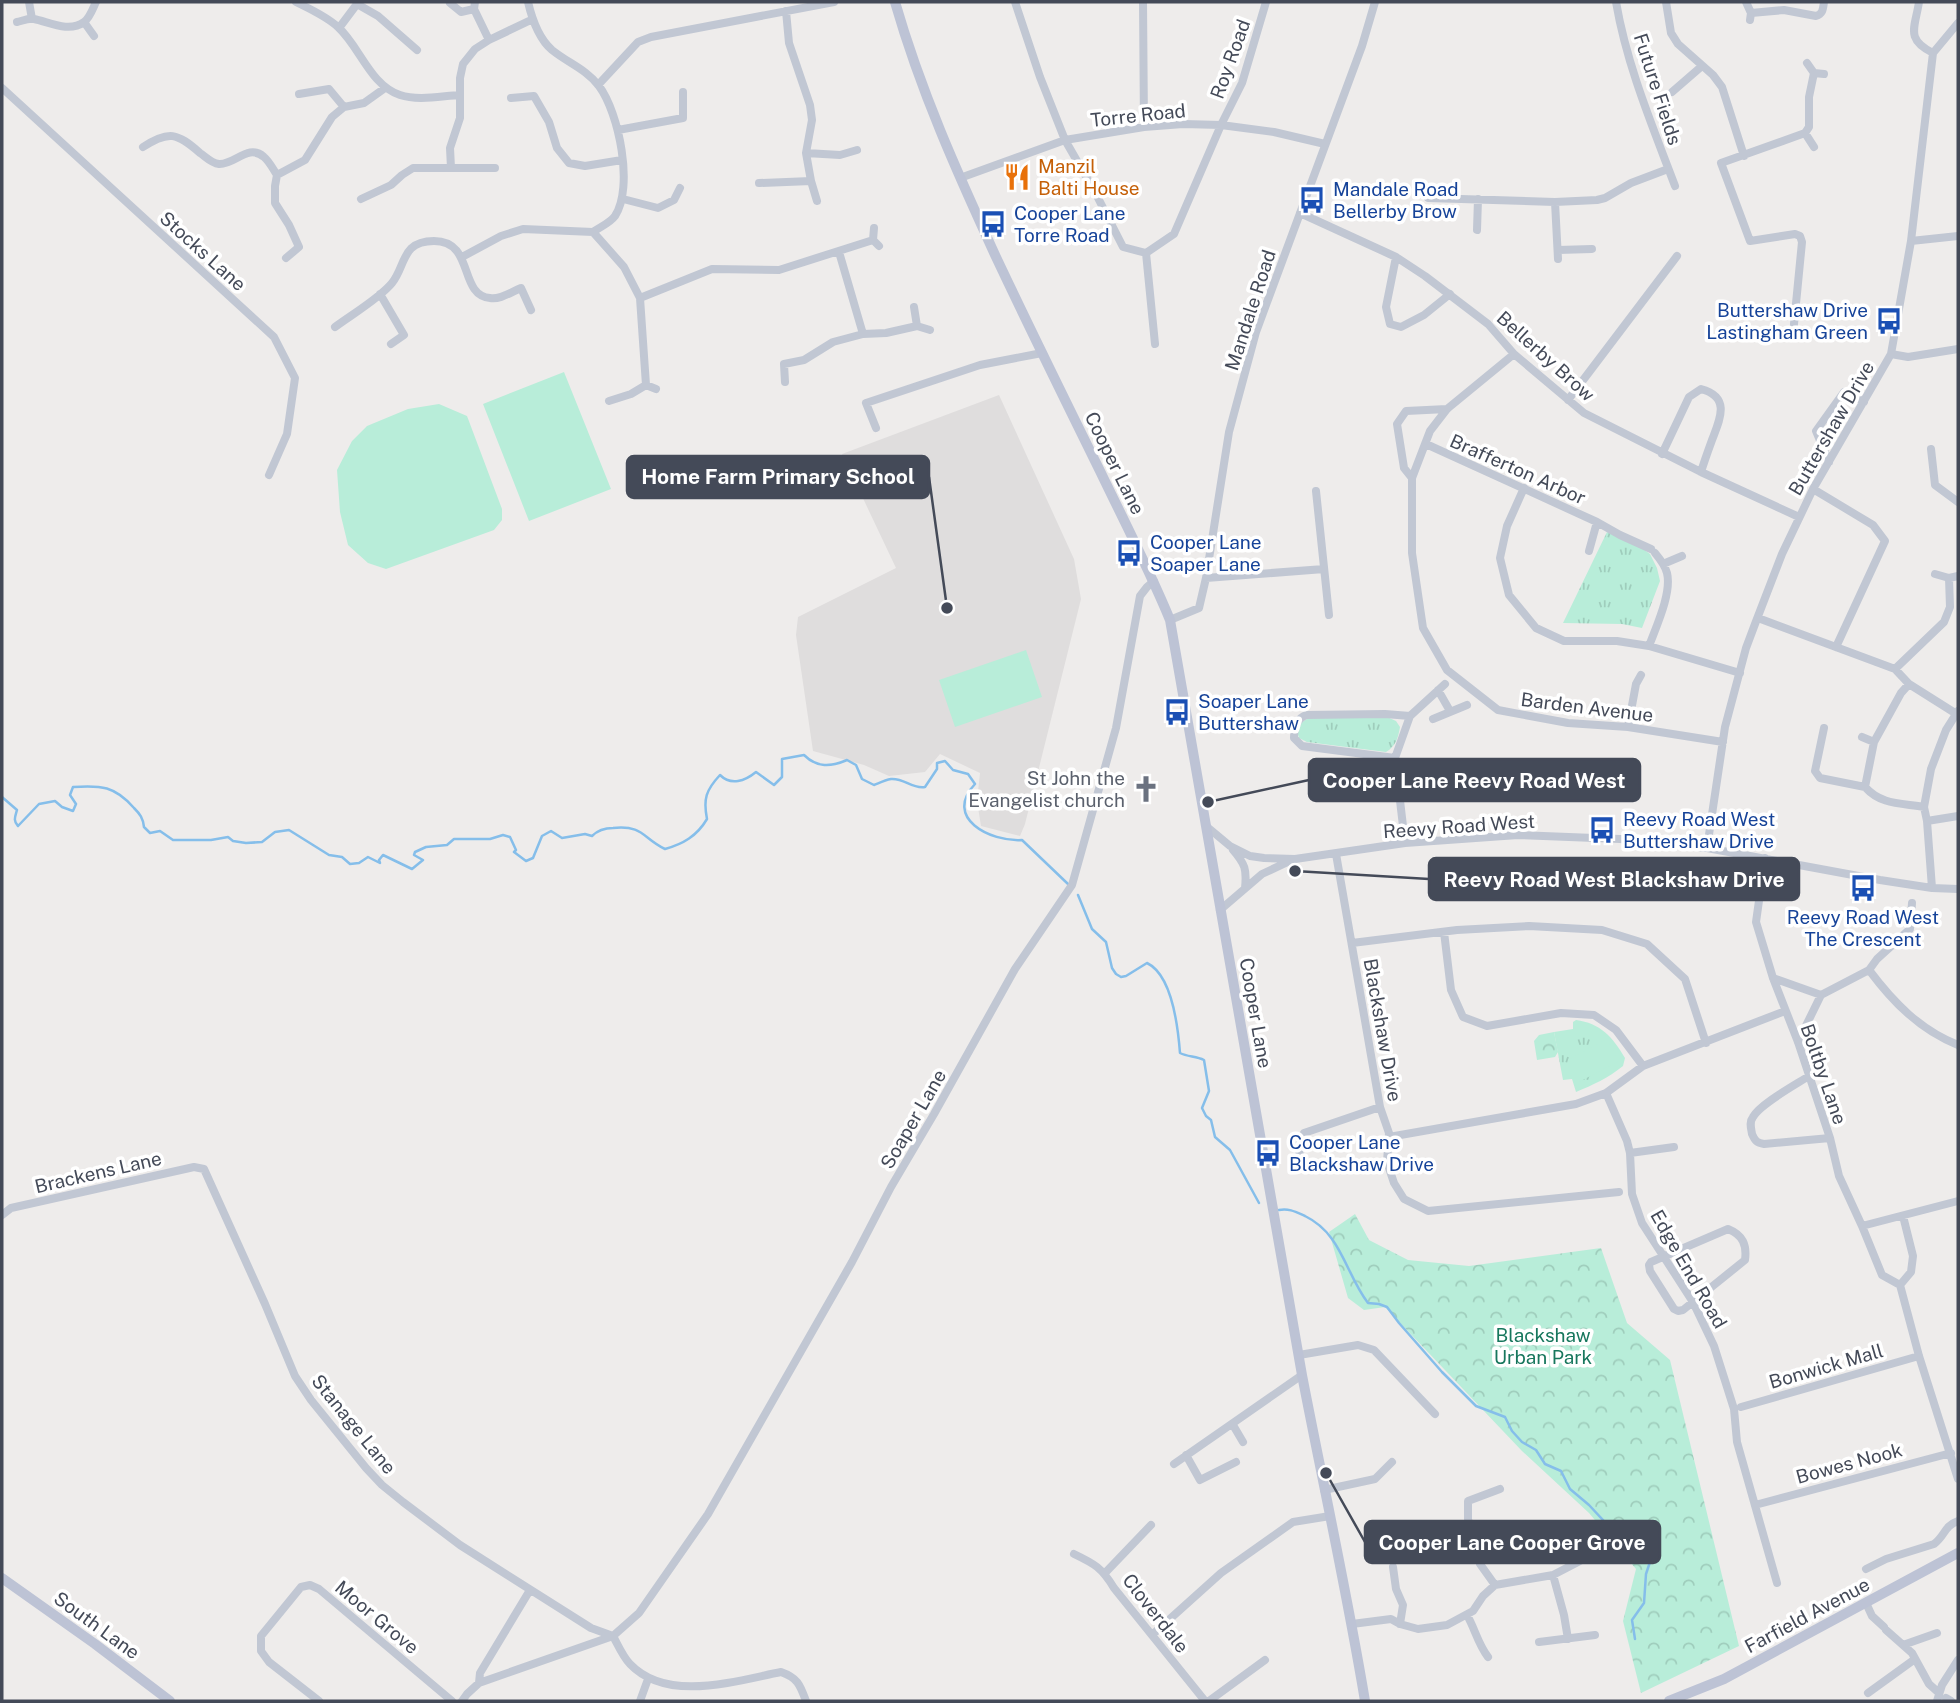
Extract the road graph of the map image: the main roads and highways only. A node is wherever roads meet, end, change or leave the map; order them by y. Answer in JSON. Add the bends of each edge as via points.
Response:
{"nodes":[{"id":1,"x":895,"y":2,"type":"edge"},
{"id":2,"x":1958,"y":1553,"type":"edge"},
{"id":3,"x":2,"y":1578,"type":"edge"},
{"id":4,"x":170,"y":1701,"type":"edge"},
{"id":5,"x":1365,"y":1701,"type":"edge"},
{"id":6,"x":1669,"y":1701,"type":"edge"}],
"edges":[{"from":1,"to":5,"type":"main road","name":"Cooper Lane","via":[[927,101],[960,178],[1170,620],[1302,1376]]},
{"from":2,"to":6,"type":"main road","name":"Farfield Avenue","via":[[1724,1679]]},
{"from":3,"to":4,"type":"main road","name":"South Lane"}]}
